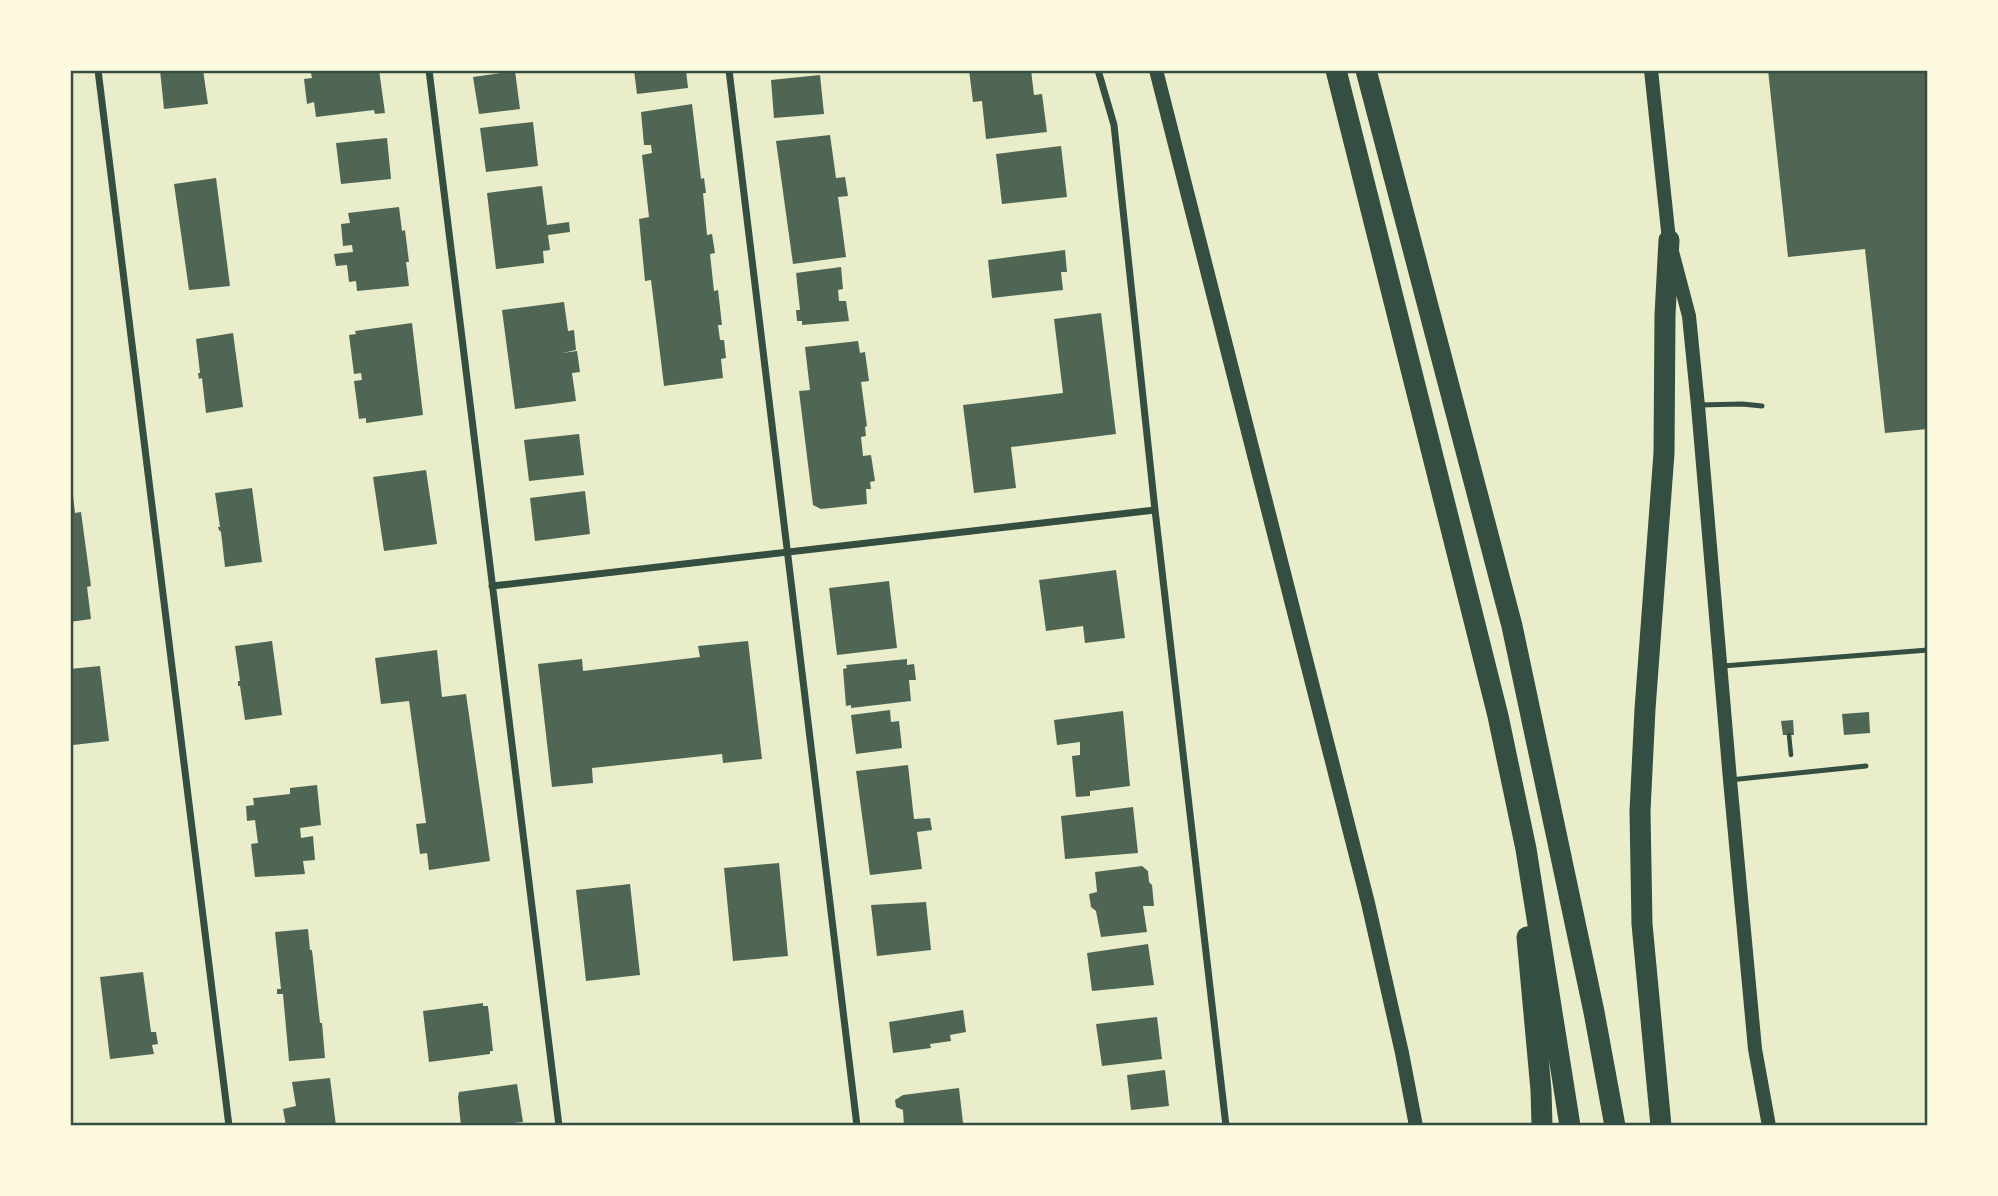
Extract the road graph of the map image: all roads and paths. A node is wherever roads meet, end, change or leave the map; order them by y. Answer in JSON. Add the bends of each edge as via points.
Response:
{"nodes":[{"id":1,"x":98,"y":70,"type":"edge"},
{"id":2,"x":429,"y":70,"type":"edge"},
{"id":3,"x":729,"y":70,"type":"edge"},
{"id":4,"x":1097,"y":70,"type":"edge"},
{"id":5,"x":1156,"y":70,"type":"edge"},
{"id":6,"x":1336,"y":70,"type":"edge"},
{"id":7,"x":1366,"y":70,"type":"edge"},
{"id":8,"x":1651,"y":70,"type":"edge"},
{"id":9,"x":1669,"y":240,"type":"junction"},
{"id":10,"x":1699,"y":405,"type":"junction"},
{"id":11,"x":1762,"y":406,"type":"dead end"},
{"id":12,"x":1155,"y":510,"type":"junction"},
{"id":13,"x":787,"y":552,"type":"junction"},
{"id":14,"x":492,"y":586,"type":"junction"},
{"id":15,"x":1928,"y":650,"type":"edge"},
{"id":16,"x":1720,"y":666,"type":"junction"},
{"id":17,"x":1866,"y":766,"type":"dead end"},
{"id":18,"x":1730,"y":780,"type":"junction"},
{"id":19,"x":1514,"y":792,"type":"junction"},
{"id":20,"x":229,"y":1126,"type":"edge"},
{"id":21,"x":559,"y":1126,"type":"edge"},
{"id":22,"x":857,"y":1126,"type":"edge"},
{"id":23,"x":1226,"y":1126,"type":"edge"},
{"id":24,"x":1416,"y":1126,"type":"edge"},
{"id":25,"x":1542,"y":1126,"type":"edge"},
{"id":26,"x":1570,"y":1126,"type":"edge"},
{"id":27,"x":1615,"y":1126,"type":"edge"},
{"id":28,"x":1661,"y":1126,"type":"edge"},
{"id":29,"x":1769,"y":1126,"type":"edge"}],
"edges":[{"from":1,"to":20,"type":"street"},
{"from":2,"to":14,"type":"street"},
{"from":3,"to":13,"type":"street"},
{"from":4,"to":12,"type":"street","via":[[1114,125]]},
{"from":5,"to":24,"type":"main road","via":[[1368,903]]},
{"from":6,"to":19,"type":"highway"},
{"from":7,"to":27,"type":"highway","via":[[1512,626]]},
{"from":8,"to":9,"type":"main road"},
{"from":9,"to":10,"type":"main road","via":[[1689,316]]},
{"from":9,"to":28,"type":"highway","via":[[1664,453],[1640,811],[1643,936]]},
{"from":10,"to":11,"type":"lane"},
{"from":10,"to":16,"type":"main road"},
{"from":12,"to":13,"type":"street"},
{"from":12,"to":23,"type":"street"},
{"from":13,"to":14,"type":"street"},
{"from":13,"to":22,"type":"street"},
{"from":14,"to":21,"type":"street"},
{"from":15,"to":16,"type":"lane"},
{"from":16,"to":18,"type":"main road"},
{"from":17,"to":18,"type":"lane"},
{"from":18,"to":29,"type":"main road","via":[[1755,1049]]},
{"from":19,"to":25,"type":"highway"},
{"from":19,"to":26,"type":"highway"}]}
